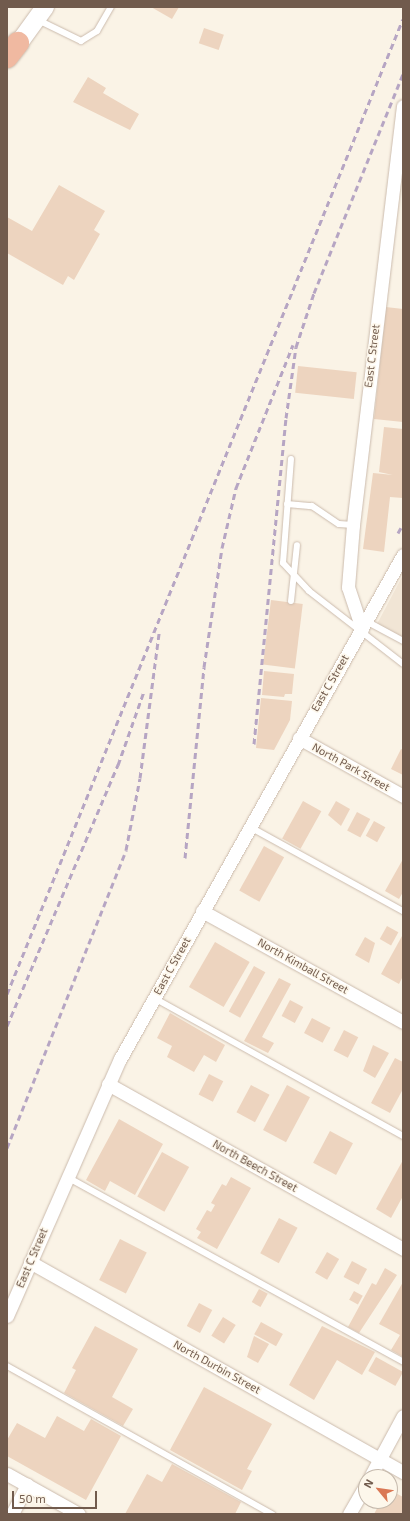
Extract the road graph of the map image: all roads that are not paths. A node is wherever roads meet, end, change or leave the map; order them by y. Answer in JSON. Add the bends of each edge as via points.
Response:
{"nodes":[{"id":1,"x":111,"y":7,"type":"edge"},
{"id":2,"x":41,"y":13,"type":"edge"},
{"id":3,"x":11,"y":54,"type":"edge"},
{"id":4,"x":403,"y":106,"type":"edge"},
{"id":5,"x":290,"y":459,"type":"dead end"},
{"id":6,"x":287,"y":504,"type":"junction"},
{"id":7,"x":353,"y":525,"type":"junction"},
{"id":8,"x":297,"y":545,"type":"dead end"},
{"id":9,"x":403,"y":555,"type":"edge"},
{"id":10,"x":400,"y":569,"type":"edge"},
{"id":11,"x":294,"y":575,"type":"junction"},
{"id":12,"x":291,"y":601,"type":"dead end"},
{"id":13,"x":363,"y":627,"type":"junction"},
{"id":14,"x":403,"y":641,"type":"edge"},
{"id":15,"x":403,"y":664,"type":"edge"},
{"id":16,"x":298,"y":738,"type":"junction"},
{"id":17,"x":403,"y":796,"type":"edge"},
{"id":18,"x":250,"y":827,"type":"junction"},
{"id":19,"x":202,"y":911,"type":"junction"},
{"id":20,"x":403,"y":911,"type":"edge"},
{"id":21,"x":154,"y":998,"type":"junction"},
{"id":22,"x":403,"y":1022,"type":"edge"},
{"id":23,"x":108,"y":1084,"type":"junction"},
{"id":24,"x":403,"y":1136,"type":"edge"},
{"id":25,"x":67,"y":1177,"type":"junction"},
{"id":26,"x":403,"y":1249,"type":"edge"},
{"id":27,"x":30,"y":1262,"type":"junction"},
{"id":28,"x":7,"y":1316,"type":"edge"},
{"id":29,"x":403,"y":1362,"type":"edge"},
{"id":30,"x":7,"y":1366,"type":"edge"},
{"id":31,"x":403,"y":1416,"type":"edge"},
{"id":32,"x":380,"y":1459,"type":"junction"},
{"id":33,"x":374,"y":1469,"type":"edge"},
{"id":34,"x":403,"y":1472,"type":"edge"},
{"id":35,"x":7,"y":1474,"type":"edge"},
{"id":36,"x":27,"y":1485,"type":"junction"},
{"id":37,"x":358,"y":1498,"type":"edge"},
{"id":38,"x":12,"y":1514,"type":"edge"},
{"id":39,"x":79,"y":1514,"type":"edge"},
{"id":40,"x":272,"y":1514,"type":"edge"},
{"id":41,"x":349,"y":1514,"type":"edge"}],
"edges":[{"from":1,"to":2,"type":"lane","via":[[97,32],[81,41]]},
{"from":2,"to":3,"type":"main road"},
{"from":4,"to":7,"type":"street","name":"East C Street"},
{"from":5,"to":6,"type":"lane"},
{"from":6,"to":7,"type":"lane","via":[[312,506],[339,524]]},
{"from":6,"to":11,"type":"lane","via":[[282,554],[283,563]]},
{"from":7,"to":13,"type":"street","name":"East C Street","via":[[348,588]]},
{"from":8,"to":11,"type":"lane"},
{"from":9,"to":10,"type":"street","name":"East C Street"},
{"from":10,"to":13,"type":"street","name":"East C Street"},
{"from":11,"to":12,"type":"lane"},
{"from":11,"to":13,"type":"lane"},
{"from":13,"to":14,"type":"lane"},
{"from":13,"to":15,"type":"lane"},
{"from":13,"to":16,"type":"street","name":"East C Street"},
{"from":16,"to":17,"type":"street","name":"North Park Street"},
{"from":16,"to":18,"type":"street","name":"East C Street"},
{"from":18,"to":19,"type":"street","name":"East C Street"},
{"from":18,"to":20,"type":"lane"},
{"from":19,"to":21,"type":"street","name":"East C Street"},
{"from":19,"to":22,"type":"street","name":"North Kimball Street"},
{"from":21,"to":23,"type":"street","name":"East C Street"},
{"from":21,"to":24,"type":"lane"},
{"from":23,"to":25,"type":"street","name":"East C Street"},
{"from":23,"to":26,"type":"street","name":"North Beech Street"},
{"from":25,"to":27,"type":"street","name":"East C Street"},
{"from":25,"to":29,"type":"lane"},
{"from":27,"to":28,"type":"street","name":"East C Street"},
{"from":27,"to":32,"type":"street","name":"North Durbin Street"},
{"from":30,"to":40,"type":"lane"},
{"from":31,"to":32,"type":"street"},
{"from":32,"to":33,"type":"street"},
{"from":32,"to":34,"type":"street","name":"North Durbin Street"},
{"from":35,"to":36,"type":"street"},
{"from":36,"to":38,"type":"street"},
{"from":36,"to":39,"type":"street"},
{"from":37,"to":41,"type":"street"}]}
